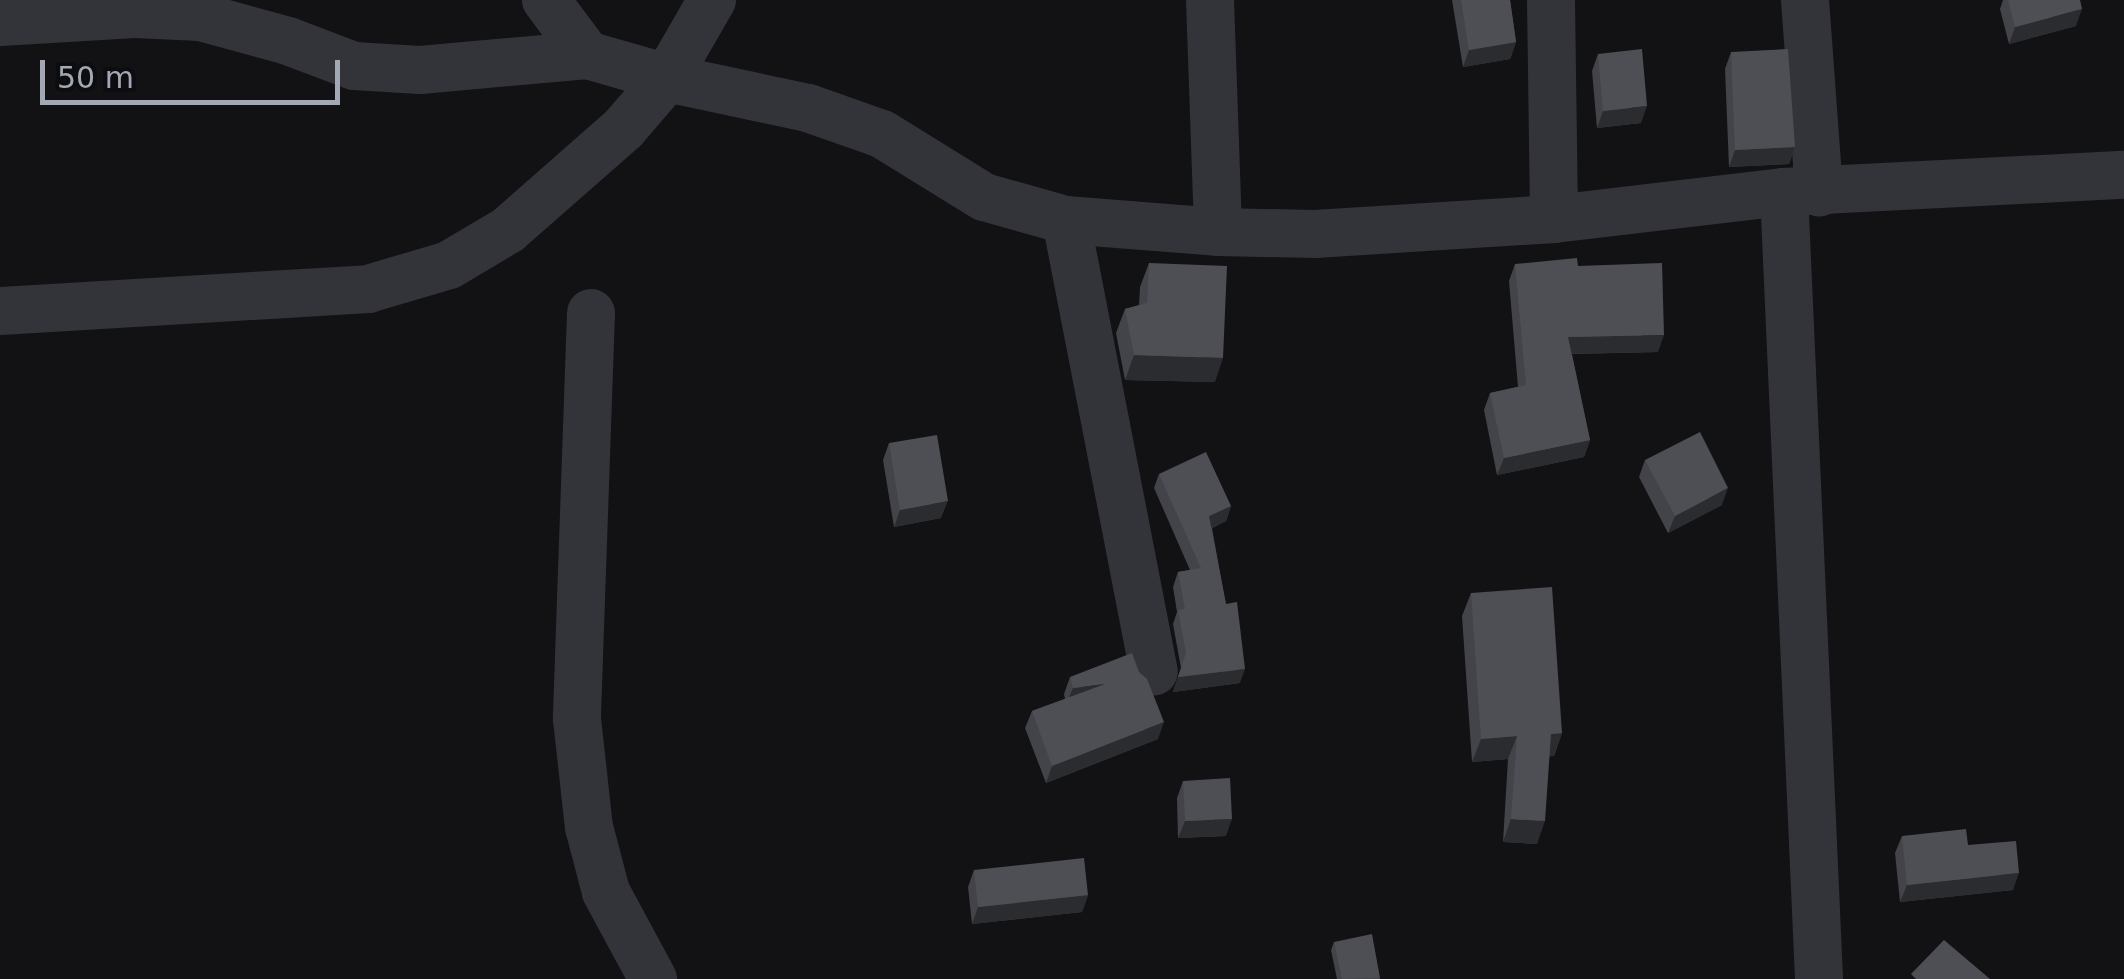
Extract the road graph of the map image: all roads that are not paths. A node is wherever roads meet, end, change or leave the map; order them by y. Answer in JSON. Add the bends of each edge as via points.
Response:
{"nodes":[{"id":1,"x":546,"y":0,"type":"edge"},
{"id":2,"x":712,"y":0,"type":"edge"},
{"id":3,"x":1210,"y":0,"type":"edge"},
{"id":4,"x":1551,"y":0,"type":"edge"},
{"id":5,"x":1806,"y":0,"type":"edge"},
{"id":6,"x":0,"y":22,"type":"edge"},
{"id":7,"x":587,"y":55,"type":"junction"},
{"id":8,"x":667,"y":78,"type":"junction"},
{"id":9,"x":2124,"y":175,"type":"edge"},
{"id":10,"x":1802,"y":192,"type":"junction"},
{"id":11,"x":1066,"y":220,"type":"junction"},
{"id":12,"x":1554,"y":220,"type":"junction"},
{"id":13,"x":1218,"y":232,"type":"junction"},
{"id":14,"x":0,"y":311,"type":"edge"},
{"id":15,"x":590,"y":313,"type":"dead end"},
{"id":16,"x":1154,"y":672,"type":"dead end"},
{"id":17,"x":653,"y":979,"type":"edge"},
{"id":18,"x":1820,"y":979,"type":"edge"}],
"edges":[{"from":1,"to":7,"type":"street"},
{"from":2,"to":8,"type":"street"},
{"from":3,"to":13,"type":"street"},
{"from":4,"to":12,"type":"street"},
{"from":5,"to":10,"type":"street"},
{"from":6,"to":7,"type":"street","via":[[201,17],[354,66],[420,70]]},
{"from":7,"to":8,"type":"street"},
{"from":8,"to":11,"type":"street","via":[[808,108],[882,134],[984,197]]},
{"from":8,"to":14,"type":"street","via":[[624,128],[508,230],[449,265],[368,289]]},
{"from":9,"to":10,"type":"street"},
{"from":10,"to":12,"type":"street"},
{"from":10,"to":18,"type":"street"},
{"from":11,"to":13,"type":"street"},
{"from":11,"to":16,"type":"street"},
{"from":12,"to":13,"type":"street","via":[[1315,234]]},
{"from":15,"to":17,"type":"street","via":[[577,719],[589,827],[606,892]]}]}
